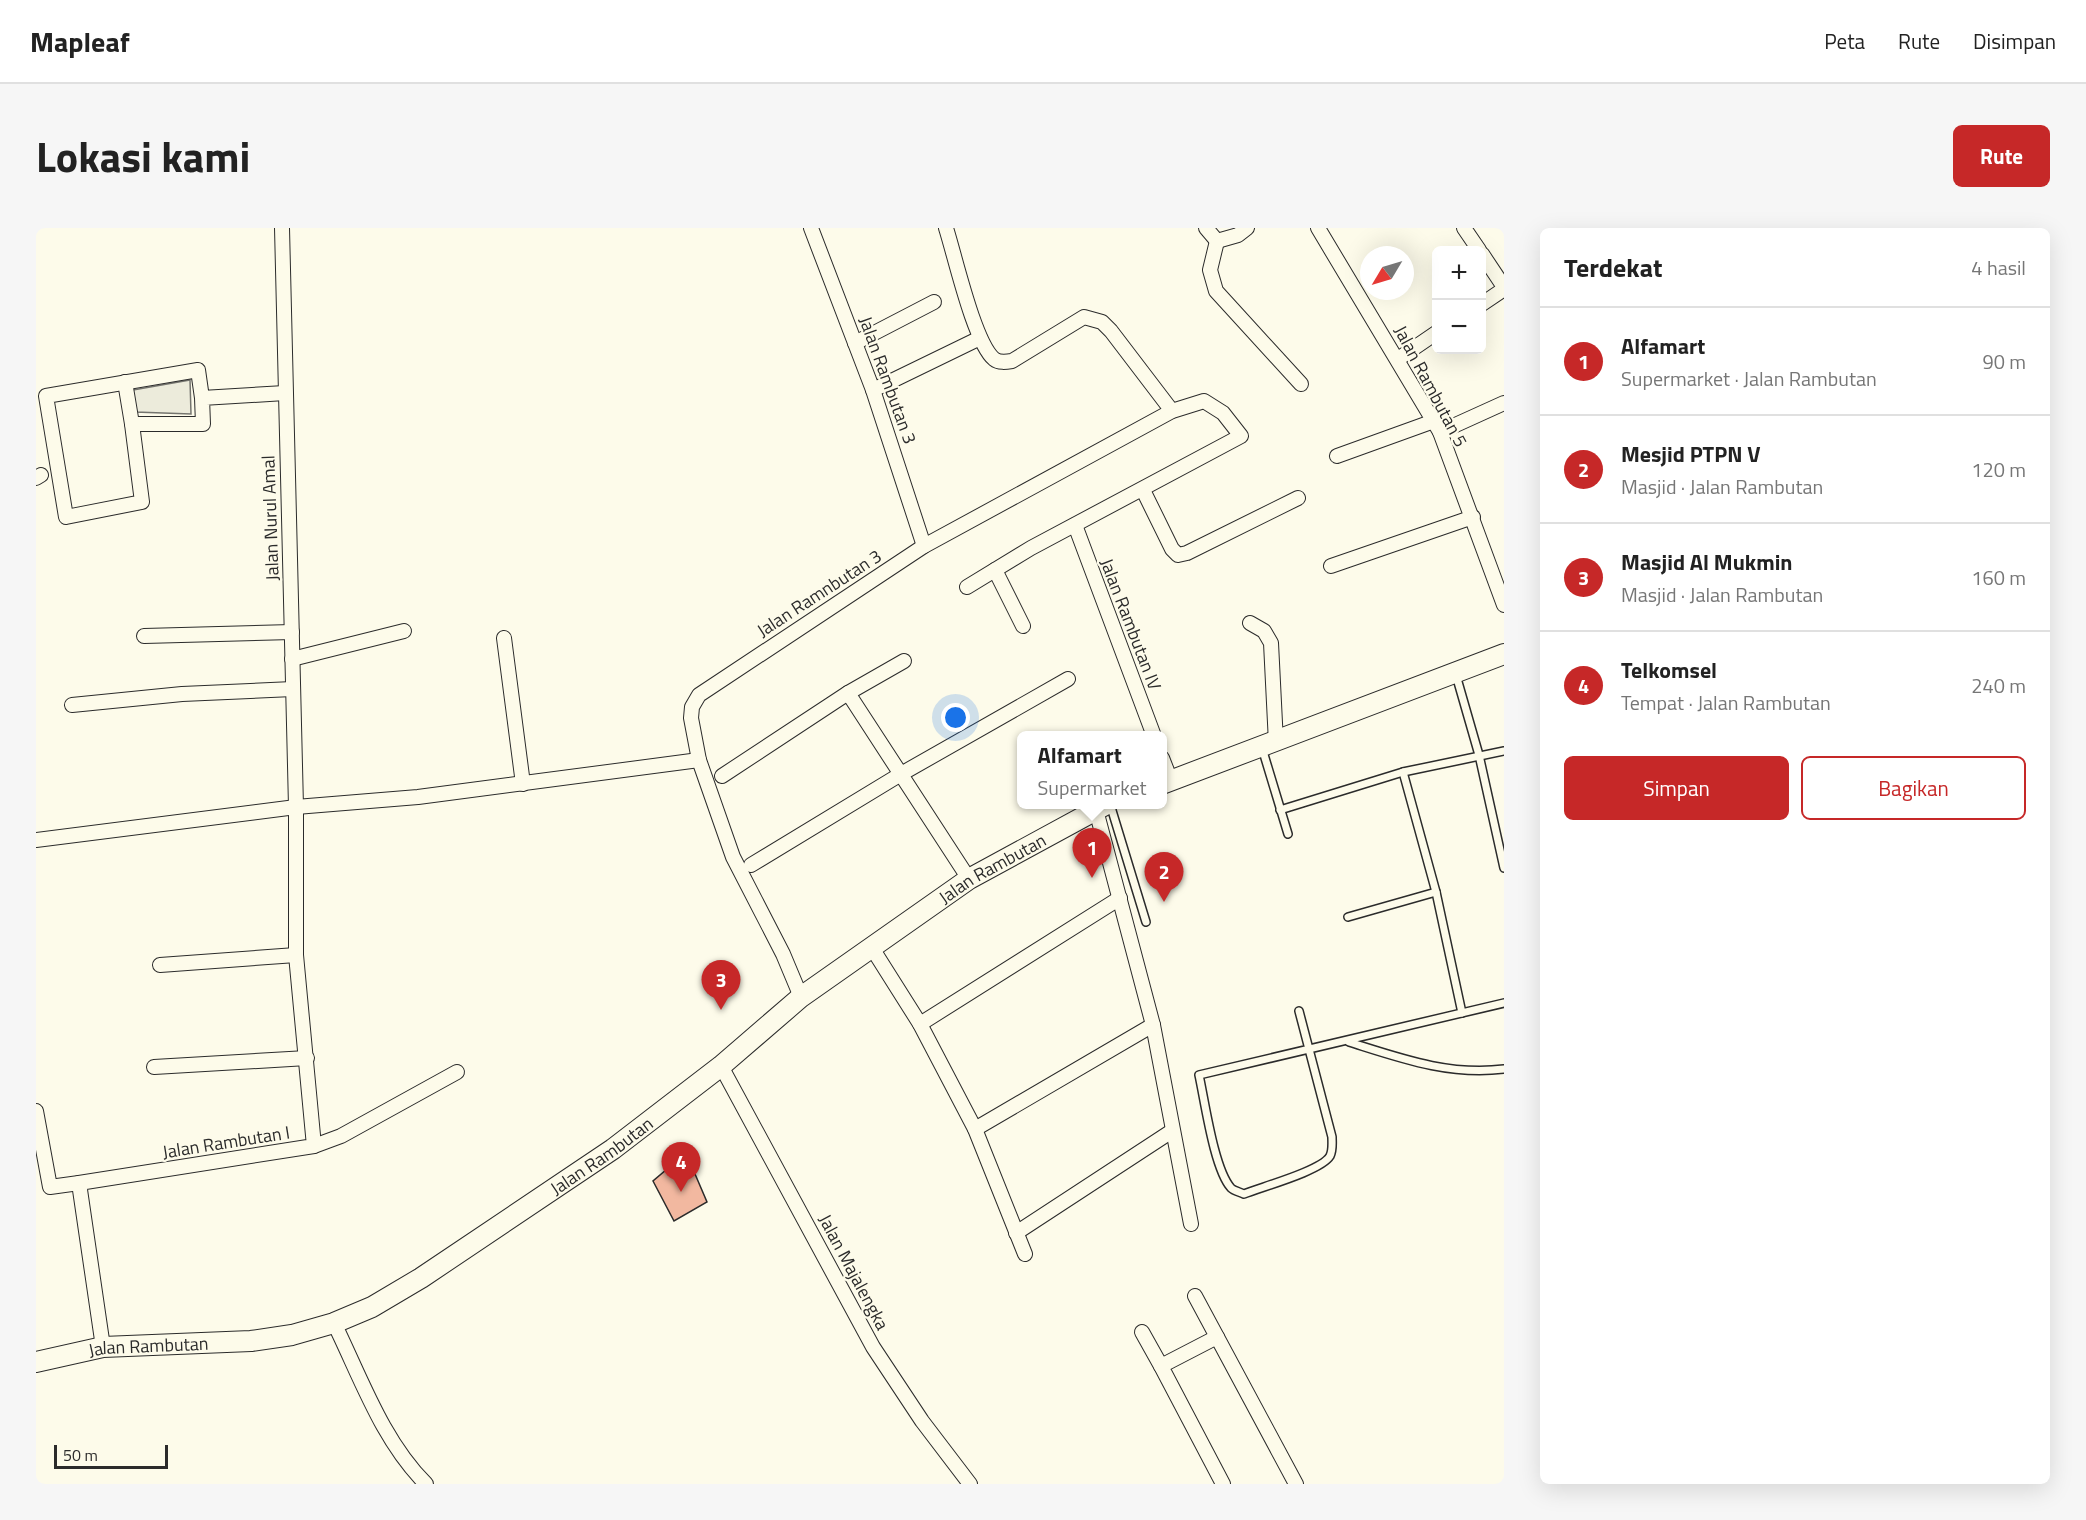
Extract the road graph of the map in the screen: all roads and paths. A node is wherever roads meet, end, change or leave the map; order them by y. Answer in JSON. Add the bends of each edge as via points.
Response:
{"nodes":[{"id":1,"x":282,"y":228,"type":"edge"},
{"id":2,"x":811,"y":228,"type":"edge"},
{"id":3,"x":946,"y":228,"type":"edge"},
{"id":4,"x":1206,"y":228,"type":"edge"},
{"id":5,"x":1247,"y":228,"type":"edge"},
{"id":6,"x":1318,"y":228,"type":"edge"},
{"id":7,"x":1464,"y":228,"type":"edge"},
{"id":8,"x":1217,"y":241,"type":"junction"},
{"id":9,"x":1476,"y":246,"type":"edge"},
{"id":10,"x":1486,"y":261,"type":"edge"},
{"id":11,"x":1504,"y":288,"type":"edge"},
{"id":12,"x":1486,"y":300,"type":"edge"},
{"id":13,"x":934,"y":302,"type":"dead end"},
{"id":14,"x":1432,"y":336,"type":"edge"},
{"id":15,"x":980,"y":338,"type":"junction"},
{"id":16,"x":855,"y":343,"type":"junction"},
{"id":17,"x":1398,"y":359,"type":"junction"},
{"id":18,"x":125,"y":382,"type":"junction"},
{"id":19,"x":1301,"y":384,"type":"dead end"},
{"id":20,"x":873,"y":390,"type":"junction"},
{"id":21,"x":285,"y":393,"type":"junction"},
{"id":22,"x":202,"y":398,"type":"junction"},
{"id":23,"x":1504,"y":403,"type":"edge"},
{"id":24,"x":1172,"y":411,"type":"junction"},
{"id":25,"x":132,"y":424,"type":"junction"},
{"id":26,"x":1437,"y":427,"type":"junction"},
{"id":27,"x":1337,"y":456,"type":"dead end"},
{"id":28,"x":1143,"y":490,"type":"junction"},
{"id":29,"x":1298,"y":498,"type":"dead end"},
{"id":30,"x":1473,"y":517,"type":"junction"},
{"id":31,"x":1075,"y":525,"type":"junction"},
{"id":32,"x":924,"y":546,"type":"junction"},
{"id":33,"x":1331,"y":566,"type":"dead end"},
{"id":34,"x":995,"y":570,"type":"junction"},
{"id":35,"x":968,"y":587,"type":"dead end"},
{"id":36,"x":1504,"y":605,"type":"edge"},
{"id":37,"x":1250,"y":623,"type":"dead end"},
{"id":38,"x":1023,"y":626,"type":"dead end"},
{"id":39,"x":404,"y":631,"type":"dead end"},
{"id":40,"x":292,"y":632,"type":"junction"},
{"id":41,"x":144,"y":636,"type":"dead end"},
{"id":42,"x":504,"y":638,"type":"dead end"},
{"id":43,"x":1504,"y":654,"type":"edge"},
{"id":44,"x":292,"y":659,"type":"junction"},
{"id":45,"x":904,"y":661,"type":"dead end"},
{"id":46,"x":1456,"y":675,"type":"junction"},
{"id":47,"x":1068,"y":679,"type":"dead end"},
{"id":48,"x":293,"y":689,"type":"junction"},
{"id":49,"x":848,"y":693,"type":"junction"},
{"id":50,"x":72,"y":705,"type":"dead end"},
{"id":51,"x":1152,"y":731,"type":"edge"},
{"id":52,"x":1269,"y":746,"type":"junction"},
{"id":53,"x":1504,"y":751,"type":"edge"},
{"id":54,"x":1479,"y":755,"type":"junction"},
{"id":55,"x":699,"y":760,"type":"junction"},
{"id":56,"x":1403,"y":772,"type":"junction"},
{"id":57,"x":901,"y":774,"type":"junction"},
{"id":58,"x":722,"y":776,"type":"dead end"},
{"id":59,"x":1167,"y":783,"type":"edge"},
{"id":60,"x":523,"y":784,"type":"junction"},
{"id":61,"x":296,"y":807,"type":"junction"},
{"id":62,"x":1098,"y":809,"type":"edge"},
{"id":63,"x":1105,"y":809,"type":"edge"},
{"id":64,"x":1105,"y":809,"type":"edge"},
{"id":65,"x":1280,"y":810,"type":"junction"},
{"id":66,"x":1287,"y":834,"type":"dead end"},
{"id":67,"x":36,"y":840,"type":"edge"},
{"id":68,"x":751,"y":865,"type":"dead end"},
{"id":69,"x":1504,"y":868,"type":"edge"},
{"id":70,"x":969,"y":879,"type":"junction"},
{"id":71,"x":1436,"y":892,"type":"junction"},
{"id":72,"x":1120,"y":898,"type":"junction"},
{"id":73,"x":1348,"y":917,"type":"dead end"},
{"id":74,"x":1146,"y":922,"type":"dead end"},
{"id":75,"x":872,"y":948,"type":"junction"},
{"id":76,"x":296,"y":955,"type":"junction"},
{"id":77,"x":160,"y":965,"type":"dead end"},
{"id":78,"x":801,"y":996,"type":"junction"},
{"id":79,"x":1504,"y":1003,"type":"edge"},
{"id":80,"x":1299,"y":1011,"type":"dead end"},
{"id":81,"x":1462,"y":1013,"type":"junction"},
{"id":82,"x":920,"y":1024,"type":"junction"},
{"id":83,"x":1152,"y":1025,"type":"junction"},
{"id":84,"x":1346,"y":1041,"type":"junction"},
{"id":85,"x":1310,"y":1051,"type":"junction"},
{"id":86,"x":307,"y":1058,"type":"junction"},
{"id":87,"x":721,"y":1066,"type":"junction"},
{"id":88,"x":154,"y":1067,"type":"dead end"},
{"id":89,"x":1504,"y":1069,"type":"edge"},
{"id":90,"x":457,"y":1072,"type":"dead end"},
{"id":91,"x":36,"y":1111,"type":"edge"},
{"id":92,"x":975,"y":1129,"type":"junction"},
{"id":93,"x":1172,"y":1131,"type":"junction"},
{"id":94,"x":314,"y":1146,"type":"junction"},
{"id":95,"x":79,"y":1183,"type":"junction"},
{"id":96,"x":1191,"y":1224,"type":"dead end"},
{"id":97,"x":1016,"y":1233,"type":"junction"},
{"id":98,"x":1025,"y":1254,"type":"dead end"},
{"id":99,"x":1195,"y":1296,"type":"dead end"},
{"id":100,"x":334,"y":1323,"type":"junction"},
{"id":101,"x":1142,"y":1332,"type":"dead end"},
{"id":102,"x":1217,"y":1336,"type":"junction"},
{"id":103,"x":103,"y":1347,"type":"junction"},
{"id":104,"x":36,"y":1362,"type":"edge"},
{"id":105,"x":1161,"y":1366,"type":"junction"},
{"id":106,"x":426,"y":1484,"type":"edge"},
{"id":107,"x":970,"y":1484,"type":"edge"},
{"id":108,"x":1223,"y":1484,"type":"edge"},
{"id":109,"x":1296,"y":1484,"type":"edge"}],
"edges":[{"from":1,"to":21,"type":"street","name":"Jalan Nurul Amal"},
{"from":2,"to":16,"type":"street","name":"Jalan Rambutan 3"},
{"from":3,"to":15,"type":"street"},
{"from":4,"to":8,"type":"street"},
{"from":5,"to":8,"type":"street","via":[[1232,238]]},
{"from":6,"to":17,"type":"street","name":"Jalan Rambutan 5"},
{"from":7,"to":9,"type":"street"},
{"from":8,"to":19,"type":"street","via":[[1210,270],[1216,291]]},
{"from":10,"to":11,"type":"street"},
{"from":11,"to":12,"type":"street"},
{"from":13,"to":16,"type":"street"},
{"from":14,"to":17,"type":"street"},
{"from":15,"to":20,"type":"street"},
{"from":15,"to":24,"type":"street","via":[[994,359],[1012,361],[1084,317],[1093,318],[1111,331]]},
{"from":16,"to":20,"type":"street","name":"Jalan Rambutan 3"},
{"from":17,"to":26,"type":"street","name":"Jalan Rambutan 5"},
{"from":18,"to":22,"type":"street","via":[[198,370]]},
{"from":18,"to":25,"type":"street"},
{"from":18,"to":25,"type":"street","via":[[46,396],[66,517],[142,502]]},
{"from":20,"to":32,"type":"street","name":"Jalan Rambutan 3"},
{"from":21,"to":22,"type":"street"},
{"from":21,"to":40,"type":"street","name":"Jalan Nurul Amal"},
{"from":22,"to":25,"type":"street","via":[[203,424]]},
{"from":23,"to":26,"type":"street"},
{"from":24,"to":28,"type":"street","name":"Jalan Ramnbutan 3","via":[[1204,401],[1223,413],[1241,436]]},
{"from":24,"to":32,"type":"street","name":"Jalan Ramnbutan 3"},
{"from":26,"to":27,"type":"street"},
{"from":26,"to":30,"type":"street","name":"Jalan Rambutan 5"},
{"from":28,"to":29,"type":"street","via":[[1178,555]]},
{"from":28,"to":31,"type":"street"},
{"from":30,"to":33,"type":"street"},
{"from":30,"to":36,"type":"street","name":"Jalan Rambutan 5"},
{"from":31,"to":34,"type":"street"},
{"from":31,"to":51,"type":"street","name":"Jalan Rambutan IV"},
{"from":32,"to":55,"type":"street","name":"Jalan Ramnbutan 3","via":[[705,689],[691,712]]},
{"from":34,"to":35,"type":"street"},
{"from":34,"to":38,"type":"street"},
{"from":37,"to":52,"type":"street","via":[[1264,631],[1271,643]]},
{"from":39,"to":44,"type":"street"},
{"from":40,"to":41,"type":"street"},
{"from":40,"to":44,"type":"street","name":"Jalan Nurul Amal"},
{"from":42,"to":60,"type":"street"},
{"from":43,"to":46,"type":"main road"},
{"from":44,"to":48,"type":"street","name":"Jalan Nurul Amal"},
{"from":45,"to":49,"type":"street"},
{"from":46,"to":52,"type":"main road"},
{"from":46,"to":54,"type":"lane"},
{"from":47,"to":57,"type":"street"},
{"from":48,"to":50,"type":"street","via":[[182,694]]},
{"from":48,"to":61,"type":"street","name":"Jalan Nurul Amal"},
{"from":49,"to":57,"type":"street"},
{"from":49,"to":58,"type":"street"},
{"from":52,"to":59,"type":"main road"},
{"from":52,"to":65,"type":"lane"},
{"from":53,"to":54,"type":"lane"},
{"from":54,"to":56,"type":"lane"},
{"from":54,"to":69,"type":"lane"},
{"from":55,"to":60,"type":"street"},
{"from":55,"to":78,"type":"street","name":"Jalan Ramnbutan 3","via":[[733,857]]},
{"from":56,"to":65,"type":"lane"},
{"from":56,"to":71,"type":"lane"},
{"from":57,"to":68,"type":"street"},
{"from":57,"to":70,"type":"street"},
{"from":60,"to":61,"type":"street"},
{"from":61,"to":67,"type":"street"},
{"from":61,"to":76,"type":"street","name":"Jalan Rambutan I"},
{"from":62,"to":70,"type":"main road","name":"Jalan Rambutan"},
{"from":63,"to":72,"type":"street"},
{"from":64,"to":74,"type":"lane"},
{"from":65,"to":66,"type":"lane"},
{"from":70,"to":75,"type":"main road","name":"Jalan Rambutan"},
{"from":71,"to":73,"type":"lane"},
{"from":71,"to":81,"type":"lane"},
{"from":72,"to":82,"type":"street"},
{"from":72,"to":83,"type":"street"},
{"from":75,"to":78,"type":"main road","name":"Jalan Rambutan"},
{"from":75,"to":82,"type":"street"},
{"from":76,"to":77,"type":"street"},
{"from":76,"to":86,"type":"street","name":"Jalan Rambutan I"},
{"from":78,"to":87,"type":"main road","name":"Jalan Rambutan"},
{"from":79,"to":81,"type":"lane"},
{"from":80,"to":85,"type":"lane"},
{"from":81,"to":84,"type":"lane"},
{"from":82,"to":92,"type":"street"},
{"from":83,"to":92,"type":"street"},
{"from":83,"to":93,"type":"street"},
{"from":84,"to":85,"type":"lane"},
{"from":84,"to":89,"type":"lane","via":[[1418,1064],[1476,1072]]},
{"from":85,"to":85,"type":"lane","via":[[1332,1137],[1329,1158],[1244,1194],[1232,1190],[1215,1146],[1199,1076]]},
{"from":86,"to":88,"type":"street"},
{"from":86,"to":94,"type":"street","name":"Jalan Rambutan I"},
{"from":87,"to":100,"type":"main road","name":"Jalan Rambutan","via":[[613,1149],[422,1278],[372,1307]]},
{"from":87,"to":107,"type":"street","name":"Jalan Majalengka","via":[[873,1347]]},
{"from":90,"to":94,"type":"street","via":[[341,1136]]},
{"from":91,"to":95,"type":"street","name":"Jalan Rambutan I","via":[[50,1187]]},
{"from":92,"to":97,"type":"street"},
{"from":93,"to":96,"type":"street"},
{"from":93,"to":97,"type":"street"},
{"from":94,"to":95,"type":"street","name":"Jalan Rambutan I"},
{"from":95,"to":103,"type":"street"},
{"from":97,"to":98,"type":"street"},
{"from":99,"to":102,"type":"street"},
{"from":100,"to":103,"type":"main road","name":"Jalan Rambutan","via":[[251,1341]]},
{"from":100,"to":106,"type":"street","via":[[392,1443],[408,1467]]},
{"from":101,"to":105,"type":"street"},
{"from":102,"to":105,"type":"street"},
{"from":102,"to":109,"type":"street"},
{"from":103,"to":104,"type":"main road","name":"Jalan Rambutan"},
{"from":105,"to":108,"type":"street"}]}
